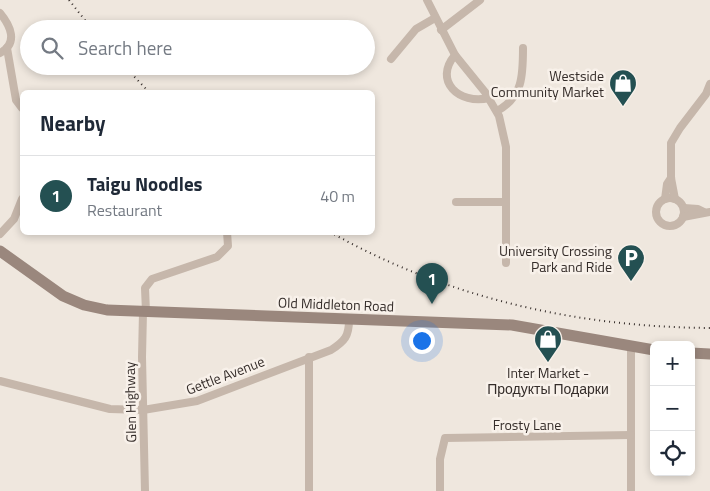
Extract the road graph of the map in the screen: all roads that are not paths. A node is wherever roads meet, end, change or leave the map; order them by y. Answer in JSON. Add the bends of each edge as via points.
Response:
{"nodes":[{"id":1,"x":427,"y":0,"type":"edge"},
{"id":2,"x":480,"y":0,"type":"edge"},
{"id":3,"x":0,"y":13,"type":"edge"},
{"id":4,"x":435,"y":18,"type":"junction"},
{"id":5,"x":441,"y":30,"type":"junction"},
{"id":6,"x":523,"y":48,"type":"dead end"},
{"id":7,"x":3,"y":50,"type":"edge"},
{"id":8,"x":455,"y":55,"type":"junction"},
{"id":9,"x":391,"y":59,"type":"dead end"},
{"id":10,"x":710,"y":84,"type":"edge"},
{"id":11,"x":708,"y":93,"type":"edge"},
{"id":12,"x":489,"y":98,"type":"junction"},
{"id":13,"x":20,"y":105,"type":"edge"},
{"id":14,"x":497,"y":111,"type":"junction"},
{"id":15,"x":671,"y":178,"type":"junction"},
{"id":16,"x":665,"y":199,"type":"junction"},
{"id":17,"x":675,"y":199,"type":"junction"},
{"id":18,"x":456,"y":202,"type":"dead end"},
{"id":19,"x":506,"y":202,"type":"junction"},
{"id":20,"x":20,"y":204,"type":"edge"},
{"id":21,"x":684,"y":208,"type":"junction"},
{"id":22,"x":707,"y":212,"type":"edge"},
{"id":23,"x":683,"y":217,"type":"junction"},
{"id":24,"x":0,"y":234,"type":"edge"},
{"id":25,"x":227,"y":235,"type":"edge"},
{"id":26,"x":0,"y":241,"type":"edge"},
{"id":27,"x":0,"y":251,"type":"edge"},
{"id":28,"x":506,"y":263,"type":"dead end"},
{"id":29,"x":27,"y":269,"type":"junction"},
{"id":30,"x":144,"y":312,"type":"junction"},
{"id":31,"x":350,"y":320,"type":"junction"},
{"id":32,"x":631,"y":346,"type":"junction"},
{"id":33,"x":650,"y":349,"type":"edge"},
{"id":34,"x":695,"y":353,"type":"edge"},
{"id":35,"x":710,"y":354,"type":"edge"},
{"id":36,"x":309,"y":357,"type":"junction"},
{"id":37,"x":0,"y":381,"type":"edge"},
{"id":38,"x":143,"y":410,"type":"junction"},
{"id":39,"x":631,"y":435,"type":"junction"},
{"id":40,"x":145,"y":491,"type":"edge"},
{"id":41,"x":310,"y":491,"type":"edge"},
{"id":42,"x":440,"y":491,"type":"edge"},
{"id":43,"x":631,"y":491,"type":"edge"}],
"edges":[{"from":1,"to":4,"type":"street"},
{"from":2,"to":5,"type":"street"},
{"from":3,"to":7,"type":"street","via":[[11,31],[10,44]]},
{"from":4,"to":5,"type":"street"},
{"from":4,"to":9,"type":"street","via":[[416,29]]},
{"from":5,"to":8,"type":"street"},
{"from":6,"to":14,"type":"street","via":[[520,88],[512,101]]},
{"from":7,"to":13,"type":"street"},
{"from":8,"to":12,"type":"street"},
{"from":8,"to":12,"type":"street","via":[[448,68],[454,92],[462,98]]},
{"from":10,"to":11,"type":"street"},
{"from":11,"to":15,"type":"street","via":[[674,137],[670,152]]},
{"from":12,"to":14,"type":"street"},
{"from":14,"to":19,"type":"street","via":[[506,146]]},
{"from":15,"to":16,"type":"street"},
{"from":15,"to":17,"type":"street"},
{"from":16,"to":17,"type":"street"},
{"from":16,"to":23,"type":"street","via":[[657,208],[660,222],[675,225]]},
{"from":17,"to":21,"type":"street"},
{"from":18,"to":19,"type":"street"},
{"from":19,"to":28,"type":"street"},
{"from":20,"to":24,"type":"street","via":[[14,219]]},
{"from":21,"to":22,"type":"street"},
{"from":21,"to":23,"type":"street"},
{"from":22,"to":23,"type":"street"},
{"from":25,"to":30,"type":"street","name":"Glen Highway","via":[[228,246],[220,256],[152,279],[145,288]]},
{"from":26,"to":29,"type":"street","name":"Old Middleton Road","via":[[24,261]]},
{"from":27,"to":29,"type":"street","name":"Old Middleton Road"},
{"from":29,"to":30,"type":"street","name":"Old Middleton Road","via":[[63,296],[84,305]]},
{"from":30,"to":31,"type":"street","name":"Old Middleton Road"},
{"from":30,"to":38,"type":"street","name":"Glen Highway"},
{"from":31,"to":32,"type":"street","name":"Old Middleton Road","via":[[512,325]]},
{"from":31,"to":36,"type":"street","name":"Gettle Avenue","via":[[346,340],[331,350]]},
{"from":32,"to":33,"type":"street","name":"Old Middleton Road"},
{"from":32,"to":39,"type":"street"},
{"from":34,"to":35,"type":"street"},
{"from":36,"to":38,"type":"street","name":"Gettle Avenue","via":[[198,401]]},
{"from":36,"to":41,"type":"street"},
{"from":37,"to":38,"type":"street","name":"Gettle Avenue","via":[[110,409]]},
{"from":38,"to":40,"type":"street","name":"Glen Highway"},
{"from":39,"to":42,"type":"street","name":"Frosty Lane","via":[[445,438],[440,459]]},
{"from":39,"to":43,"type":"street"}]}
